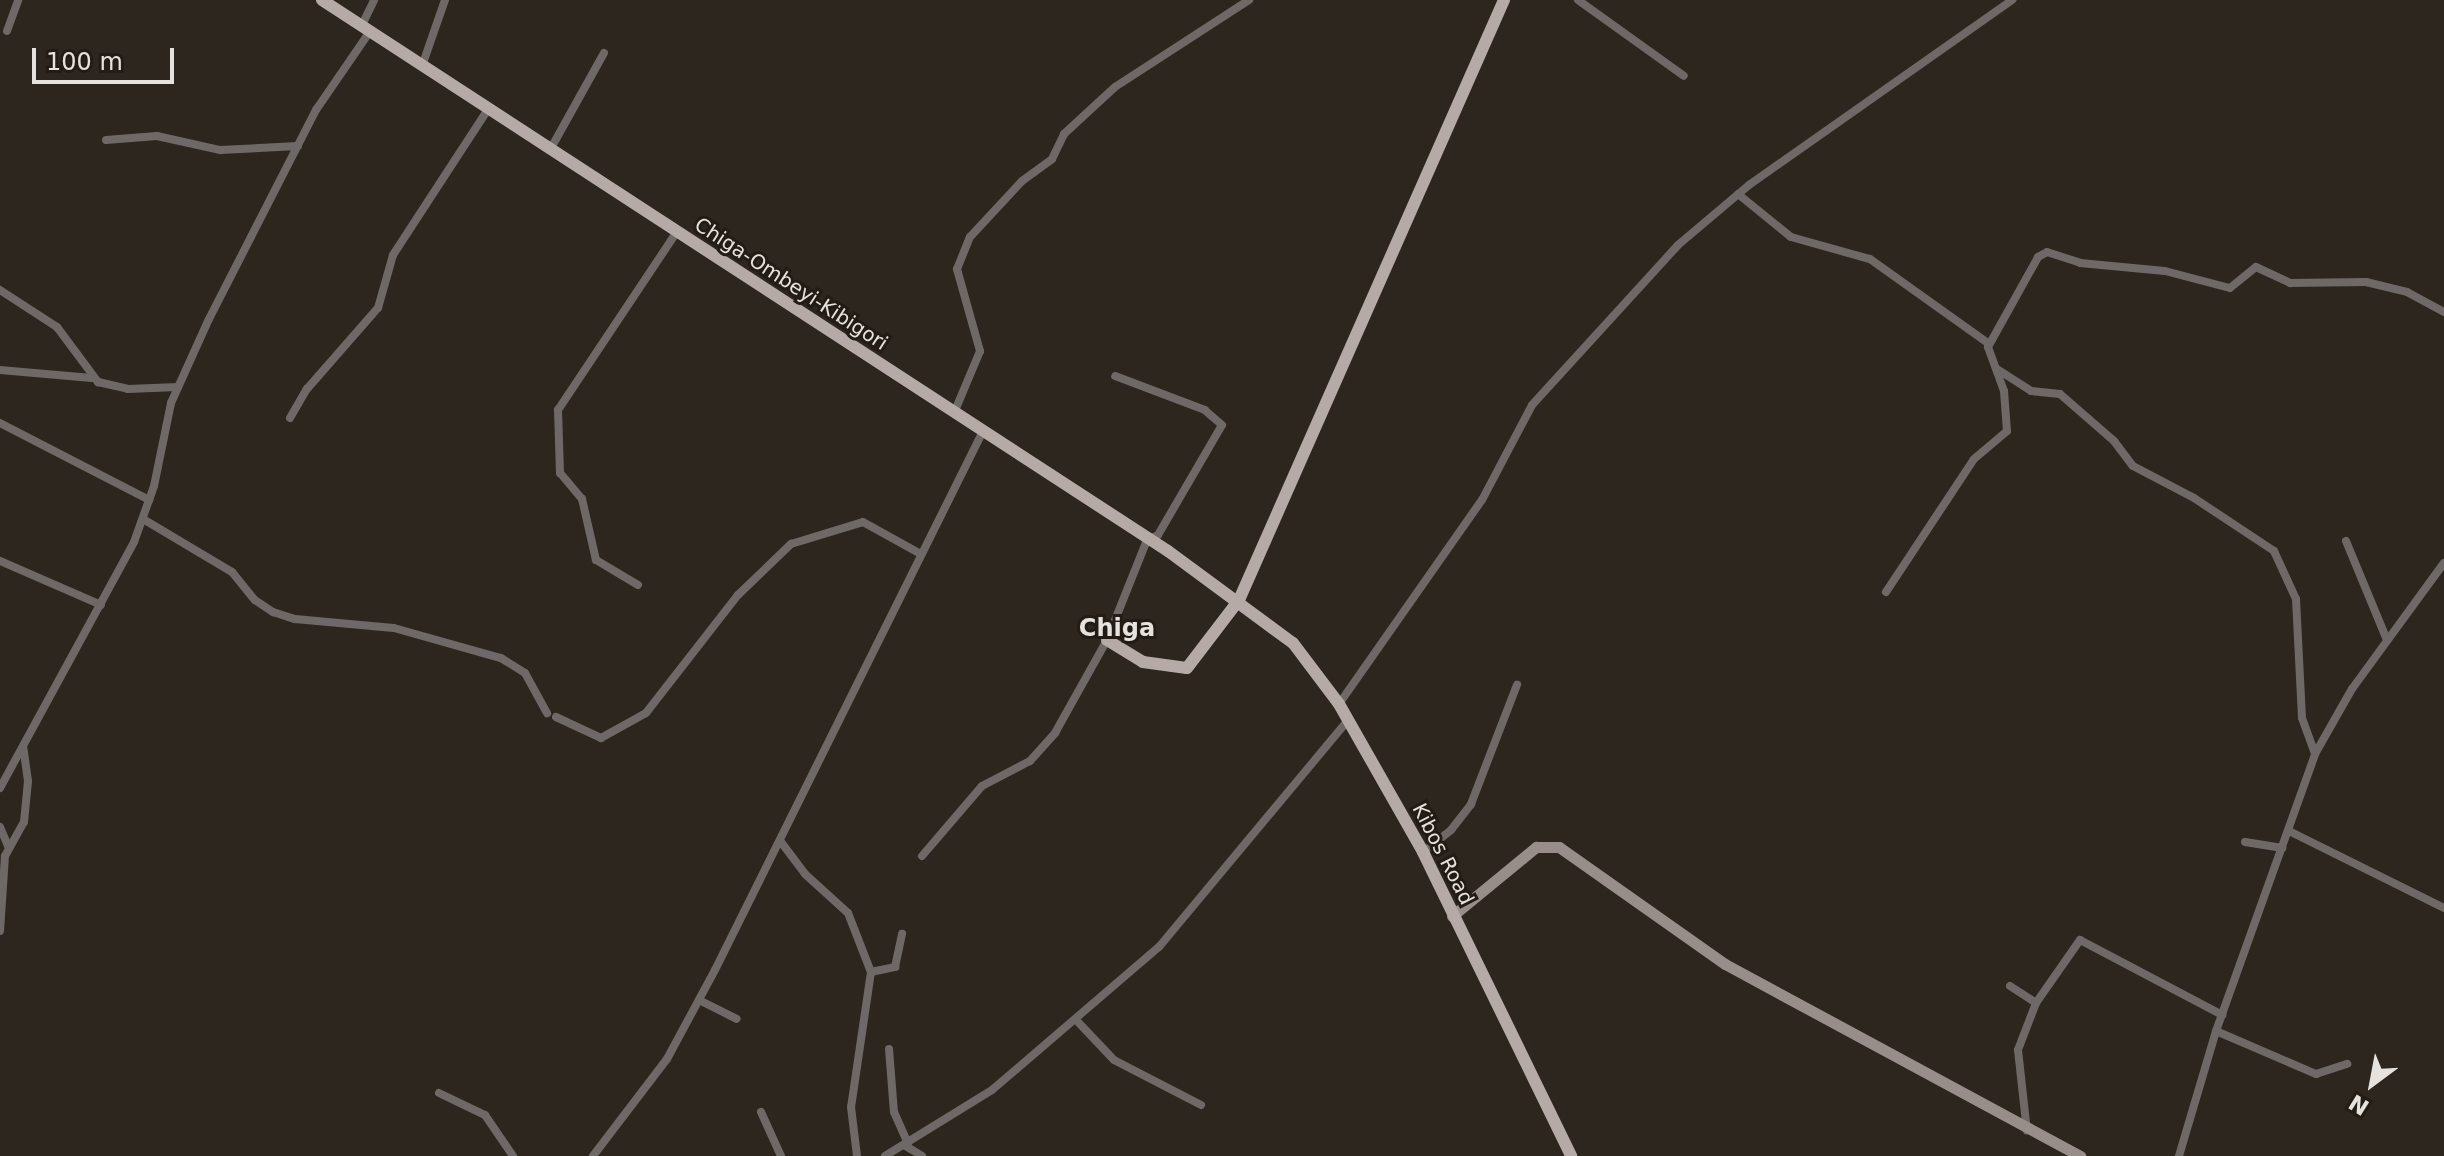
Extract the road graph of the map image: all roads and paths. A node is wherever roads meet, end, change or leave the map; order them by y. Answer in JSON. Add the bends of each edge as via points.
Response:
{"nodes":[{"id":1,"x":18,"y":0,"type":"edge"},
{"id":2,"x":322,"y":0,"type":"edge"},
{"id":3,"x":374,"y":0,"type":"edge"},
{"id":4,"x":445,"y":0,"type":"edge"},
{"id":5,"x":1249,"y":0,"type":"edge"},
{"id":6,"x":1504,"y":0,"type":"edge"},
{"id":7,"x":1578,"y":0,"type":"edge"},
{"id":8,"x":2012,"y":0,"type":"edge"},
{"id":9,"x":365,"y":30,"type":"junction"},
{"id":10,"x":7,"y":31,"type":"dead end"},
{"id":11,"x":604,"y":53,"type":"dead end"},
{"id":12,"x":422,"y":66,"type":"junction"},
{"id":13,"x":1684,"y":76,"type":"dead end"},
{"id":14,"x":488,"y":109,"type":"junction"},
{"id":15,"x":106,"y":140,"type":"dead end"},
{"id":16,"x":298,"y":146,"type":"junction"},
{"id":17,"x":550,"y":150,"type":"junction"},
{"id":18,"x":1738,"y":194,"type":"junction"},
{"id":19,"x":676,"y":233,"type":"junction"},
{"id":20,"x":0,"y":290,"type":"edge"},
{"id":21,"x":2442,"y":310,"type":"edge"},
{"id":22,"x":1989,"y":344,"type":"junction"},
{"id":23,"x":1997,"y":369,"type":"junction"},
{"id":24,"x":0,"y":370,"type":"edge"},
{"id":25,"x":1115,"y":376,"type":"dead end"},
{"id":26,"x":93,"y":378,"type":"junction"},
{"id":27,"x":178,"y":387,"type":"junction"},
{"id":28,"x":954,"y":414,"type":"junction"},
{"id":29,"x":290,"y":418,"type":"dead end"},
{"id":30,"x":0,"y":423,"type":"edge"},
{"id":31,"x":982,"y":433,"type":"junction"},
{"id":32,"x":149,"y":500,"type":"junction"},
{"id":33,"x":143,"y":519,"type":"junction"},
{"id":34,"x":1149,"y":539,"type":"junction"},
{"id":35,"x":2346,"y":541,"type":"dead end"},
{"id":36,"x":921,"y":554,"type":"junction"},
{"id":37,"x":0,"y":561,"type":"edge"},
{"id":38,"x":2444,"y":563,"type":"edge"},
{"id":39,"x":638,"y":585,"type":"dead end"},
{"id":40,"x":1886,"y":592,"type":"dead end"},
{"id":41,"x":1239,"y":600,"type":"junction"},
{"id":42,"x":101,"y":605,"type":"junction"},
{"id":43,"x":1107,"y":640,"type":"junction"},
{"id":44,"x":2387,"y":640,"type":"junction"},
{"id":45,"x":1517,"y":685,"type":"dead end"},
{"id":46,"x":1339,"y":704,"type":"junction"},
{"id":47,"x":1348,"y":720,"type":"junction"},
{"id":48,"x":23,"y":747,"type":"junction"},
{"id":49,"x":2315,"y":754,"type":"junction"},
{"id":50,"x":0,"y":788,"type":"edge"},
{"id":51,"x":0,"y":827,"type":"edge"},
{"id":52,"x":2289,"y":831,"type":"junction"},
{"id":53,"x":781,"y":842,"type":"junction"},
{"id":54,"x":2245,"y":842,"type":"dead end"},
{"id":55,"x":8,"y":846,"type":"junction"},
{"id":56,"x":2283,"y":848,"type":"junction"},
{"id":57,"x":1423,"y":852,"type":"junction"},
{"id":58,"x":922,"y":856,"type":"dead end"},
{"id":59,"x":2444,"y":908,"type":"edge"},
{"id":60,"x":1452,"y":916,"type":"junction"},
{"id":61,"x":0,"y":931,"type":"edge"},
{"id":62,"x":902,"y":934,"type":"dead end"},
{"id":63,"x":871,"y":972,"type":"junction"},
{"id":64,"x":2010,"y":986,"type":"dead end"},
{"id":65,"x":699,"y":1000,"type":"junction"},
{"id":66,"x":2036,"y":1003,"type":"junction"},
{"id":67,"x":2222,"y":1015,"type":"junction"},
{"id":68,"x":737,"y":1019,"type":"dead end"},
{"id":69,"x":1078,"y":1022,"type":"junction"},
{"id":70,"x":2216,"y":1031,"type":"junction"},
{"id":71,"x":889,"y":1049,"type":"dead end"},
{"id":72,"x":2347,"y":1064,"type":"dead end"},
{"id":73,"x":439,"y":1093,"type":"dead end"},
{"id":74,"x":1201,"y":1105,"type":"dead end"},
{"id":75,"x":761,"y":1112,"type":"dead end"},
{"id":76,"x":2027,"y":1131,"type":"junction"},
{"id":77,"x":906,"y":1144,"type":"junction"},
{"id":78,"x":513,"y":1156,"type":"edge"},
{"id":79,"x":593,"y":1156,"type":"edge"},
{"id":80,"x":781,"y":1156,"type":"edge"},
{"id":81,"x":857,"y":1156,"type":"edge"},
{"id":82,"x":885,"y":1156,"type":"edge"},
{"id":83,"x":922,"y":1156,"type":"edge"},
{"id":84,"x":1571,"y":1156,"type":"edge"},
{"id":85,"x":2080,"y":1156,"type":"edge"},
{"id":86,"x":2179,"y":1156,"type":"edge"}],
"edges":[{"from":1,"to":10,"type":"street"},
{"from":2,"to":9,"type":"main road","name":"Chiga-Ombeyi-Kibigori"},
{"from":3,"to":9,"type":"street"},
{"from":4,"to":12,"type":"street"},
{"from":5,"to":28,"type":"street","via":[[1115,87],[1064,134],[1052,159],[1004,198],[970,237],[957,269],[980,351]]},
{"from":6,"to":41,"type":"main road"},
{"from":7,"to":13,"type":"street"},
{"from":8,"to":18,"type":"street"},
{"from":9,"to":12,"type":"main road","name":"Chiga-Ombeyi-Kibigori"},
{"from":9,"to":16,"type":"street"},
{"from":11,"to":17,"type":"street"},
{"from":12,"to":14,"type":"main road","name":"Chiga-Ombeyi-Kibigori"},
{"from":14,"to":17,"type":"main road","name":"Chiga-Ombeyi-Kibigori"},
{"from":14,"to":29,"type":"street","via":[[394,252],[378,308],[307,389]]},
{"from":15,"to":16,"type":"street","via":[[157,136],[220,150]]},
{"from":16,"to":27,"type":"street"},
{"from":17,"to":19,"type":"main road","name":"Chiga-Ombeyi-Kibigori"},
{"from":18,"to":22,"type":"street","via":[[1791,237],[1870,259]]},
{"from":18,"to":46,"type":"street","via":[[1678,245],[1538,397],[1482,500]]},
{"from":19,"to":28,"type":"main road","name":"Chiga-Ombeyi-Kibigori"},
{"from":19,"to":39,"type":"street","via":[[558,410],[560,473],[582,499],[596,560]]},
{"from":20,"to":26,"type":"street","via":[[57,327]]},
{"from":21,"to":22,"type":"street","via":[[2394,287],[2366,282],[2290,283],[2256,267],[2230,288],[2165,271],[2080,263],[2047,252],[2038,257]]},
{"from":22,"to":23,"type":"street"},
{"from":23,"to":40,"type":"street","via":[[2007,431],[1974,459]]},
{"from":23,"to":49,"type":"street","via":[[2031,391],[2060,394],[2114,441],[2133,466],[2194,498],[2274,551],[2296,599],[2302,718]]},
{"from":24,"to":26,"type":"street"},
{"from":25,"to":34,"type":"street","via":[[1205,410],[1222,425],[1158,535]]},
{"from":26,"to":27,"type":"street","via":[[128,389]]},
{"from":27,"to":32,"type":"street"},
{"from":28,"to":31,"type":"main road","name":"Chiga-Ombeyi-Kibigori"},
{"from":30,"to":32,"type":"street"},
{"from":31,"to":34,"type":"main road","name":"Chiga-Ombeyi-Kibigori"},
{"from":31,"to":36,"type":"street"},
{"from":32,"to":33,"type":"street"},
{"from":33,"to":36,"type":"street","via":[[232,572],[273,612],[295,619],[394,628],[501,658],[525,673],[552,715],[601,738],[646,713],[738,595],[791,544],[863,522]]},
{"from":33,"to":42,"type":"street"},
{"from":34,"to":41,"type":"main road","name":"Chiga-Ombeyi-Kibigori"},
{"from":34,"to":43,"type":"street"},
{"from":35,"to":44,"type":"street"},
{"from":36,"to":53,"type":"street"},
{"from":37,"to":42,"type":"street"},
{"from":38,"to":44,"type":"street"},
{"from":41,"to":43,"type":"main road","via":[[1187,668],[1143,662]]},
{"from":41,"to":46,"type":"main road","name":"Kibos Road","via":[[1293,643]]},
{"from":42,"to":48,"type":"street"},
{"from":43,"to":58,"type":"street","via":[[1040,754],[982,786]]},
{"from":44,"to":49,"type":"street"},
{"from":45,"to":57,"type":"street","via":[[1471,804],[1451,830]]},
{"from":46,"to":47,"type":"main road","name":"Kibos Road"},
{"from":47,"to":57,"type":"main road","name":"Kibos Road"},
{"from":47,"to":69,"type":"street","via":[[1159,947]]},
{"from":48,"to":50,"type":"street"},
{"from":48,"to":55,"type":"street","via":[[28,781],[24,822]]},
{"from":49,"to":52,"type":"street"},
{"from":51,"to":55,"type":"street"},
{"from":52,"to":56,"type":"street"},
{"from":52,"to":59,"type":"street"},
{"from":53,"to":63,"type":"street","via":[[805,874],[848,913]]},
{"from":53,"to":65,"type":"street"},
{"from":54,"to":56,"type":"street"},
{"from":55,"to":61,"type":"street"},
{"from":56,"to":67,"type":"street"},
{"from":57,"to":60,"type":"main road","name":"Kibos Road"},
{"from":60,"to":76,"type":"street","via":[[1536,847],[1559,847],[1725,964]]},
{"from":60,"to":84,"type":"main road","name":"Kibos Road"},
{"from":62,"to":63,"type":"street","via":[[895,967]]},
{"from":63,"to":81,"type":"street","via":[[851,1107]]},
{"from":64,"to":66,"type":"street"},
{"from":65,"to":68,"type":"street"},
{"from":65,"to":79,"type":"street","via":[[667,1059]]},
{"from":66,"to":67,"type":"street","via":[[2080,940]]},
{"from":66,"to":76,"type":"street","via":[[2018,1050]]},
{"from":67,"to":70,"type":"street"},
{"from":69,"to":74,"type":"street","via":[[1114,1060]]},
{"from":69,"to":77,"type":"street","via":[[992,1090]]},
{"from":70,"to":72,"type":"street","via":[[2316,1074]]},
{"from":70,"to":86,"type":"street"},
{"from":71,"to":77,"type":"street","via":[[894,1112]]},
{"from":73,"to":78,"type":"street","via":[[485,1115]]},
{"from":75,"to":80,"type":"street"},
{"from":76,"to":85,"type":"street"},
{"from":77,"to":82,"type":"street"},
{"from":77,"to":83,"type":"street"}]}
